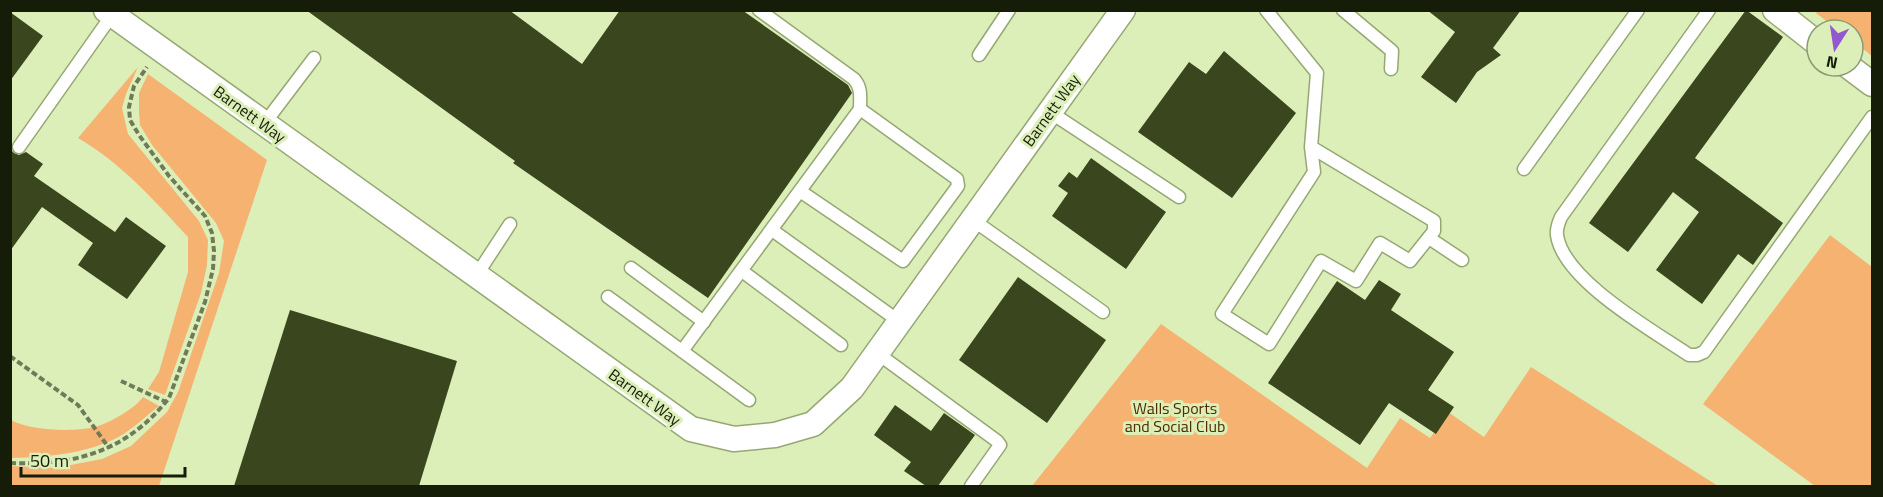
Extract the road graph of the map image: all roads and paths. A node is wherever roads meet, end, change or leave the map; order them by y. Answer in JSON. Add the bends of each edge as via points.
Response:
{"nodes":[{"id":1,"x":759,"y":10,"type":"edge"},
{"id":2,"x":1009,"y":10,"type":"edge"},
{"id":3,"x":1123,"y":10,"type":"edge"},
{"id":4,"x":1266,"y":10,"type":"edge"},
{"id":5,"x":1343,"y":10,"type":"edge"},
{"id":6,"x":1638,"y":10,"type":"edge"},
{"id":7,"x":1709,"y":10,"type":"edge"},
{"id":8,"x":1775,"y":10,"type":"edge"},
{"id":9,"x":110,"y":13,"type":"edge"},
{"id":10,"x":1805,"y":34,"type":"edge"},
{"id":11,"x":160,"y":50,"type":"junction"},
{"id":12,"x":979,"y":54,"type":"dead end"},
{"id":13,"x":314,"y":58,"type":"dead end"},
{"id":14,"x":1391,"y":69,"type":"dead end"},
{"id":15,"x":860,"y":109,"type":"junction"},
{"id":16,"x":1050,"y":112,"type":"junction"},
{"id":17,"x":1872,"y":117,"type":"edge"},
{"id":18,"x":264,"y":124,"type":"junction"},
{"id":19,"x":19,"y":147,"type":"dead end"},
{"id":20,"x":1311,"y":147,"type":"junction"},
{"id":21,"x":1524,"y":169,"type":"dead end"},
{"id":22,"x":800,"y":191,"type":"junction"},
{"id":23,"x":1179,"y":197,"type":"dead end"},
{"id":24,"x":973,"y":220,"type":"junction"},
{"id":25,"x":510,"y":224,"type":"dead end"},
{"id":26,"x":772,"y":230,"type":"junction"},
{"id":27,"x":1429,"y":238,"type":"junction"},
{"id":28,"x":1462,"y":260,"type":"dead end"},
{"id":29,"x":631,"y":268,"type":"dead end"},
{"id":30,"x":742,"y":271,"type":"junction"},
{"id":31,"x":476,"y":276,"type":"junction"},
{"id":32,"x":608,"y":297,"type":"dead end"},
{"id":33,"x":1103,"y":312,"type":"dead end"},
{"id":34,"x":704,"y":321,"type":"junction"},
{"id":35,"x":900,"y":322,"type":"junction"},
{"id":36,"x":841,"y":345,"type":"dead end"},
{"id":37,"x":682,"y":351,"type":"junction"},
{"id":38,"x":877,"y":354,"type":"junction"},
{"id":39,"x":10,"y":356,"type":"edge"},
{"id":40,"x":121,"y":381,"type":"dead end"},
{"id":41,"x":749,"y":400,"type":"dead end"},
{"id":42,"x":166,"y":402,"type":"junction"},
{"id":43,"x":109,"y":448,"type":"junction"},
{"id":44,"x":10,"y":463,"type":"edge"},
{"id":45,"x":971,"y":486,"type":"edge"}],
"edges":[{"from":1,"to":15,"type":"lane","via":[[854,79],[860,91]]},
{"from":2,"to":12,"type":"lane"},
{"from":3,"to":16,"type":"street","name":"Barnett Way"},
{"from":4,"to":20,"type":"lane","via":[[1317,73]]},
{"from":5,"to":14,"type":"lane","via":[[1392,51]]},
{"from":6,"to":21,"type":"lane"},
{"from":7,"to":17,"type":"lane","via":[[1561,217],[1557,234],[1572,266],[1594,290],[1689,355],[1704,352]]},
{"from":8,"to":10,"type":"street"},
{"from":9,"to":11,"type":"street","name":"Barnett Way"},
{"from":9,"to":19,"type":"lane"},
{"from":11,"to":18,"type":"street","name":"Barnett Way"},
{"from":11,"to":42,"type":"path","via":[[134,86],[130,120],[169,176],[205,216],[214,251],[205,302]]},
{"from":13,"to":18,"type":"lane"},
{"from":15,"to":22,"type":"lane"},
{"from":15,"to":22,"type":"lane","via":[[957,179],[958,186],[903,261]]},
{"from":16,"to":23,"type":"lane"},
{"from":16,"to":24,"type":"street","name":"Barnett Way"},
{"from":18,"to":31,"type":"street","name":"Barnett Way"},
{"from":20,"to":27,"type":"lane","via":[[1434,221]]},
{"from":20,"to":27,"type":"lane","via":[[1314,172],[1221,314],[1269,344],[1321,261],[1356,281],[1380,243],[1410,261]]},
{"from":22,"to":26,"type":"lane"},
{"from":24,"to":33,"type":"lane"},
{"from":24,"to":35,"type":"street","name":"Barnett Way"},
{"from":25,"to":31,"type":"lane"},
{"from":26,"to":30,"type":"lane"},
{"from":26,"to":35,"type":"lane"},
{"from":27,"to":28,"type":"lane"},
{"from":29,"to":34,"type":"lane"},
{"from":30,"to":34,"type":"lane"},
{"from":30,"to":36,"type":"lane"},
{"from":31,"to":38,"type":"street","name":"Barnett Way","via":[[691,429],[734,439],[775,435],[813,424],[852,388]]},
{"from":32,"to":37,"type":"lane"},
{"from":34,"to":37,"type":"lane"},
{"from":35,"to":38,"type":"street","name":"Barnett Way"},
{"from":37,"to":41,"type":"lane"},
{"from":38,"to":45,"type":"lane","via":[[1000,445]]},
{"from":39,"to":43,"type":"path","via":[[78,405]]},
{"from":40,"to":42,"type":"path"},
{"from":42,"to":43,"type":"path","via":[[140,428]]},
{"from":43,"to":44,"type":"path","via":[[75,459]]}]}
